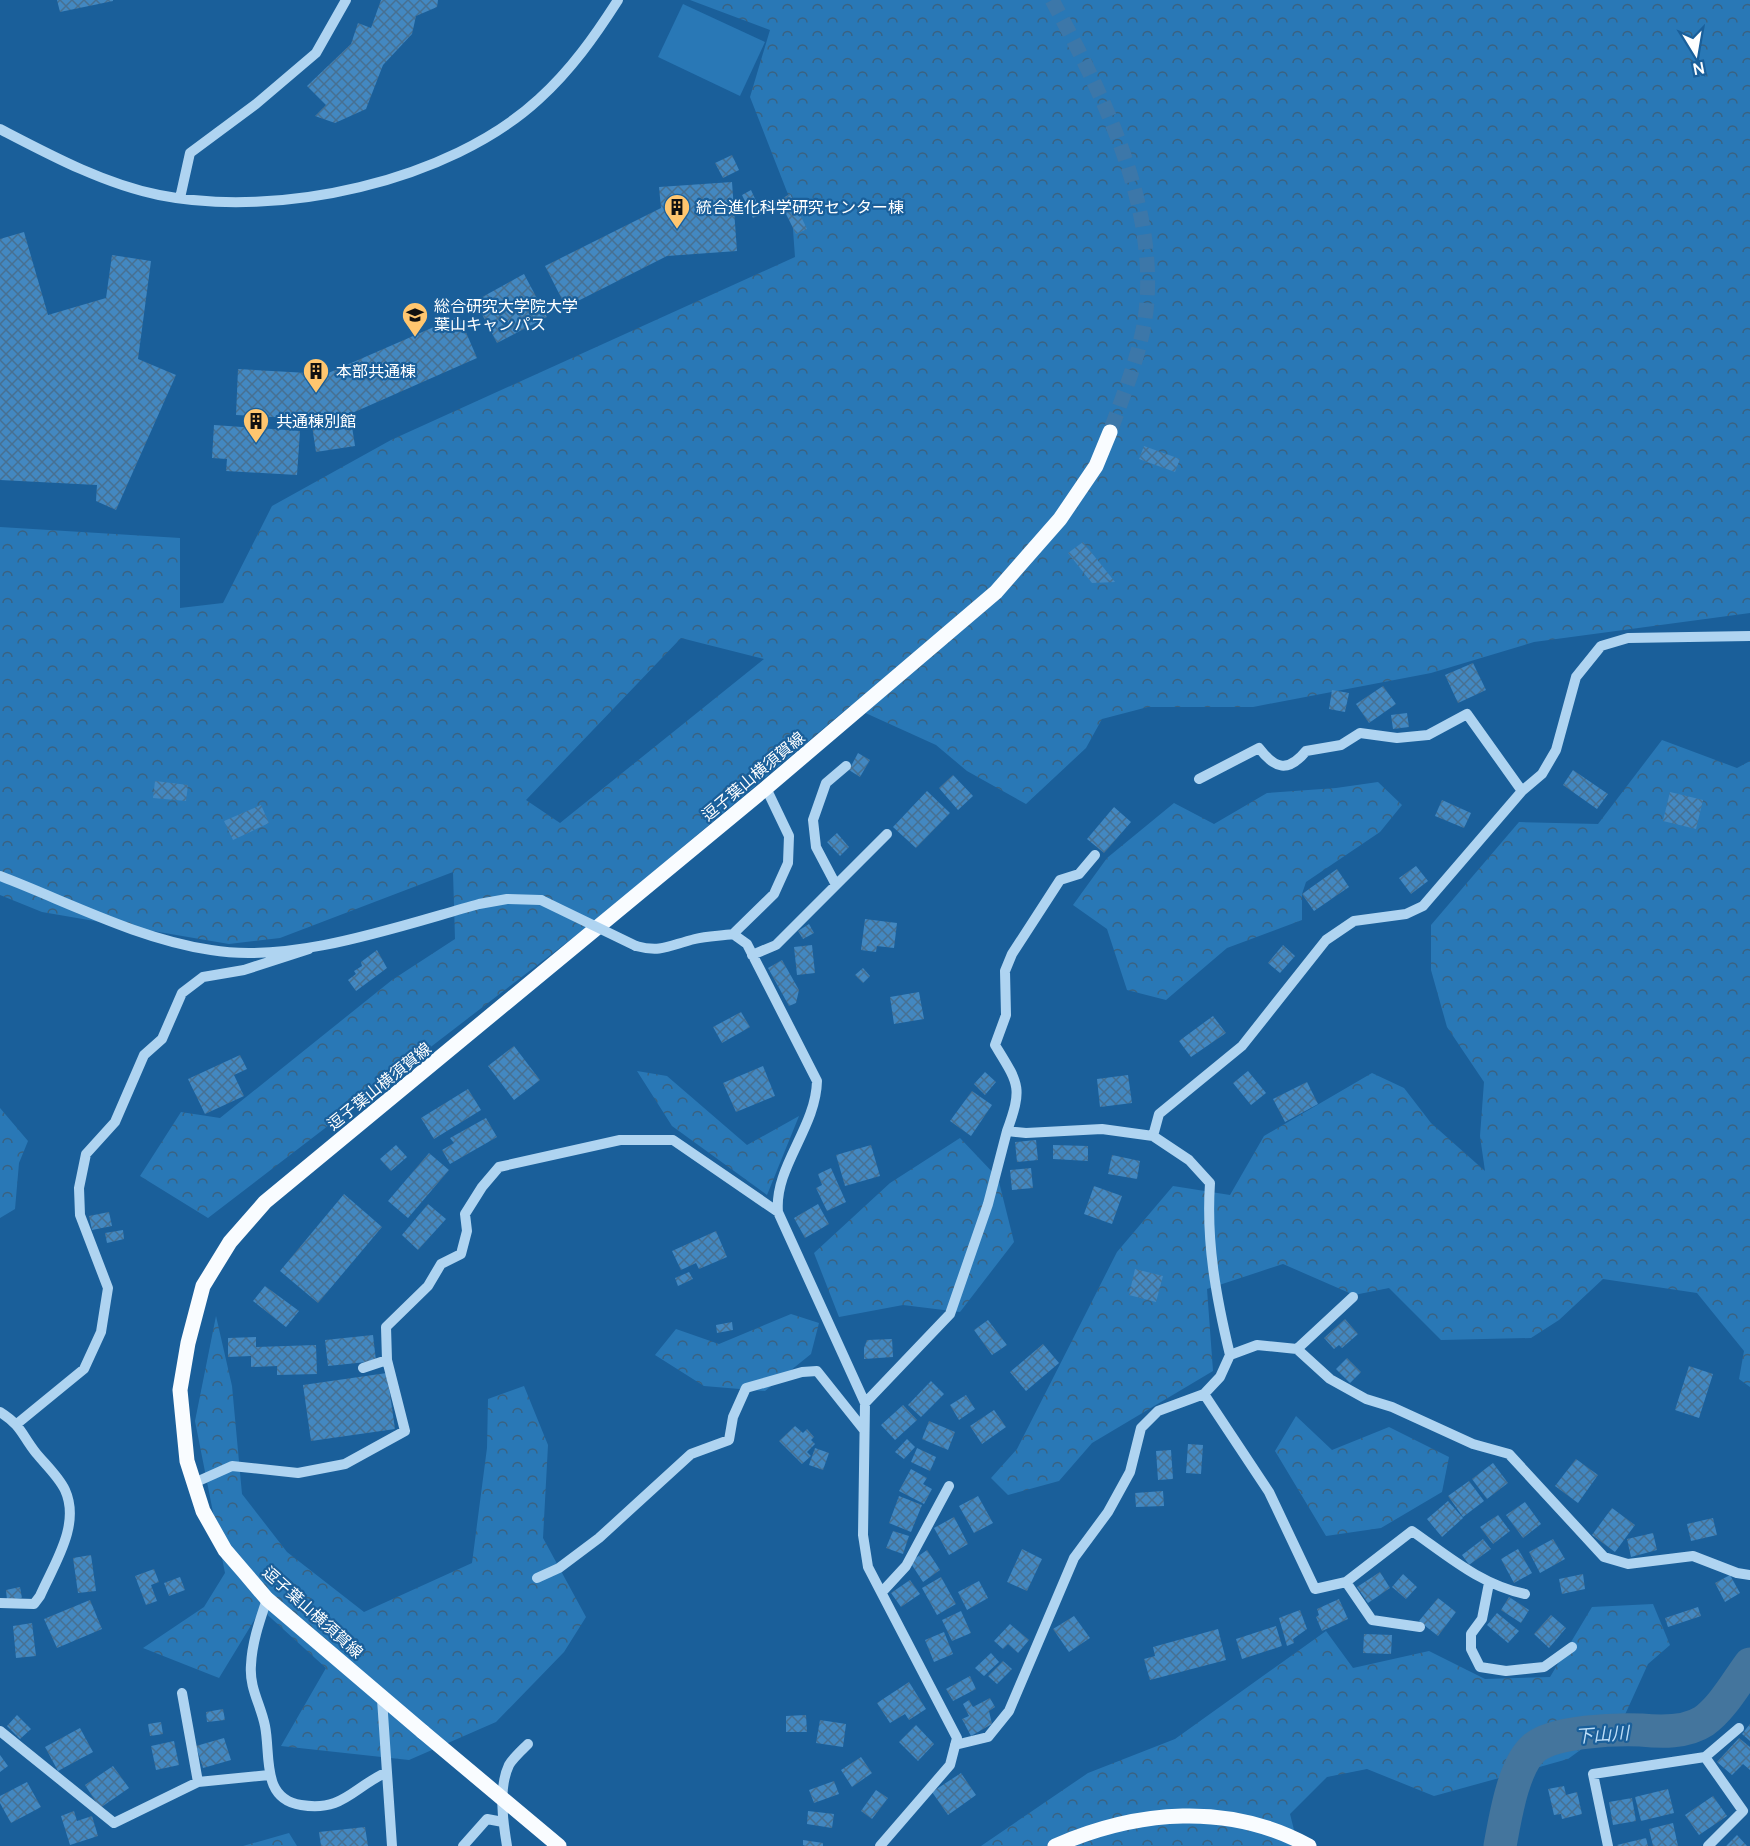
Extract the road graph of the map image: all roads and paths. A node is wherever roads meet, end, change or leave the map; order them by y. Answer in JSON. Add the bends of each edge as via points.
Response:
{"nodes":[{"id":1,"x":337,"y":0,"type":"edge"},
{"id":2,"x":346,"y":0,"type":"edge"},
{"id":3,"x":618,"y":0,"type":"edge"},
{"id":4,"x":339,"y":13,"type":"junction"},
{"id":5,"x":0,"y":129,"type":"edge"},
{"id":6,"x":180,"y":198,"type":"junction"},
{"id":7,"x":1110,"y":432,"type":"tunnel mouth"},
{"id":8,"x":1750,"y":636,"type":"edge"},
{"id":9,"x":846,"y":766,"type":"dead end"},
{"id":10,"x":1199,"y":779,"type":"dead end"},
{"id":11,"x":766,"y":788,"type":"junction"},
{"id":12,"x":1522,"y":790,"type":"junction"},
{"id":13,"x":887,"y":834,"type":"dead end"},
{"id":14,"x":1095,"y":855,"type":"dead end"},
{"id":15,"x":0,"y":876,"type":"edge"},
{"id":16,"x":836,"y":885,"type":"junction"},
{"id":17,"x":733,"y":934,"type":"junction"},
{"id":18,"x":309,"y":949,"type":"junction"},
{"id":19,"x":752,"y":955,"type":"junction"},
{"id":20,"x":1007,"y":1131,"type":"junction"},
{"id":21,"x":1154,"y":1136,"type":"junction"},
{"id":22,"x":778,"y":1212,"type":"junction"},
{"id":23,"x":1353,"y":1297,"type":"dead end"},
{"id":24,"x":1297,"y":1349,"type":"junction"},
{"id":25,"x":1230,"y":1355,"type":"junction"},
{"id":26,"x":387,"y":1360,"type":"junction"},
{"id":27,"x":363,"y":1368,"type":"dead end"},
{"id":28,"x":1204,"y":1394,"type":"junction"},
{"id":29,"x":865,"y":1403,"type":"junction"},
{"id":30,"x":0,"y":1412,"type":"edge"},
{"id":31,"x":18,"y":1423,"type":"junction"},
{"id":32,"x":864,"y":1430,"type":"junction"},
{"id":33,"x":194,"y":1483,"type":"junction"},
{"id":34,"x":950,"y":1486,"type":"dead end"},
{"id":35,"x":1750,"y":1575,"type":"edge"},
{"id":36,"x":537,"y":1578,"type":"dead end"},
{"id":37,"x":1346,"y":1582,"type":"junction"},
{"id":38,"x":1489,"y":1583,"type":"junction"},
{"id":39,"x":882,"y":1592,"type":"junction"},
{"id":40,"x":1525,"y":1594,"type":"dead end"},
{"id":41,"x":267,"y":1599,"type":"junction"},
{"id":42,"x":0,"y":1603,"type":"edge"},
{"id":43,"x":1420,"y":1627,"type":"dead end"},
{"id":44,"x":1572,"y":1647,"type":"dead end"},
{"id":45,"x":182,"y":1693,"type":"dead end"},
{"id":46,"x":382,"y":1699,"type":"junction"},
{"id":47,"x":1739,"y":1728,"type":"dead end"},
{"id":48,"x":0,"y":1731,"type":"edge"},
{"id":49,"x":528,"y":1744,"type":"dead end"},
{"id":50,"x":955,"y":1745,"type":"junction"},
{"id":51,"x":1705,"y":1758,"type":"junction"},
{"id":52,"x":387,"y":1772,"type":"junction"},
{"id":53,"x":269,"y":1775,"type":"junction"},
{"id":54,"x":198,"y":1782,"type":"junction"},
{"id":55,"x":503,"y":1822,"type":"junction"},
{"id":56,"x":392,"y":1846,"type":"edge"},
{"id":57,"x":463,"y":1846,"type":"edge"},
{"id":58,"x":507,"y":1846,"type":"edge"},
{"id":59,"x":559,"y":1846,"type":"edge"},
{"id":60,"x":880,"y":1846,"type":"edge"},
{"id":61,"x":1055,"y":1846,"type":"edge"},
{"id":62,"x":1309,"y":1846,"type":"edge"},
{"id":63,"x":1608,"y":1846,"type":"edge"},
{"id":64,"x":1708,"y":1846,"type":"edge"}],
"edges":[{"from":1,"to":4,"type":"street"},
{"from":2,"to":4,"type":"street"},
{"from":3,"to":6,"type":"street","via":[[583,54],[538,100],[489,135],[437,162],[379,182],[270,203]]},
{"from":4,"to":6,"type":"street","via":[[316,53],[190,153]]},
{"from":5,"to":6,"type":"street","via":[[99,176]]},
{"from":7,"to":11,"type":"main road","name":"逗子葉山横須賀線","via":[[1096,466],[1060,519],[996,592]]},
{"from":8,"to":12,"type":"street","via":[[1628,638],[1601,646],[1576,677],[1556,750],[1542,774]]},
{"from":9,"to":16,"type":"street","via":[[826,783],[813,820],[816,847]]},
{"from":10,"to":12,"type":"street","via":[[1259,748],[1269,761],[1285,767],[1297,762],[1306,751],[1341,745],[1360,733],[1397,738],[1428,735],[1467,714]]},
{"from":11,"to":17,"type":"street","via":[[789,836],[788,863],[774,894]]},
{"from":11,"to":33,"type":"main road","name":"逗子葉山横須賀線","via":[[265,1202],[231,1242],[204,1286],[180,1390],[187,1461]]},
{"from":12,"to":21,"type":"street","via":[[1423,906],[1406,914],[1354,921],[1326,940],[1242,1046],[1159,1114]]},
{"from":13,"to":16,"type":"street"},
{"from":14,"to":20,"type":"street","via":[[1079,874],[1060,880],[1005,970],[1006,1015],[996,1045],[1016,1079],[1018,1100]]},
{"from":15,"to":18,"type":"street","via":[[163,940],[213,951]]},
{"from":16,"to":19,"type":"street","via":[[776,945]]},
{"from":17,"to":18,"type":"street","bridge":true,"via":[[653,951],[541,900],[507,899]]},
{"from":17,"to":19,"type":"street","via":[[747,944]]},
{"from":18,"to":31,"type":"street","via":[[244,970],[203,977],[182,993],[162,1039],[144,1055],[116,1122],[86,1154],[80,1188],[81,1215],[108,1288],[101,1332],[84,1369]]},
{"from":19,"to":22,"type":"street","via":[[817,1081],[816,1100],[776,1194]]},
{"from":20,"to":21,"type":"street","via":[[1102,1129]]},
{"from":20,"to":29,"type":"street","via":[[988,1204],[950,1314]]},
{"from":21,"to":25,"type":"street","via":[[1189,1160],[1210,1183],[1208,1220],[1214,1288]]},
{"from":22,"to":26,"type":"street","via":[[673,1140],[620,1140],[499,1167],[465,1214],[467,1230],[461,1254],[441,1264],[422,1293],[386,1327]]},
{"from":22,"to":29,"type":"street"},
{"from":23,"to":24,"type":"street"},
{"from":24,"to":25,"type":"street","via":[[1257,1345]]},
{"from":24,"to":35,"type":"street","via":[[1330,1379],[1366,1399],[1473,1444],[1509,1454],[1604,1557],[1628,1564],[1693,1556]]},
{"from":25,"to":28,"type":"street","via":[[1220,1377]]},
{"from":26,"to":27,"type":"street"},
{"from":26,"to":33,"type":"street","via":[[405,1431],[345,1464],[298,1473],[232,1466]]},
{"from":28,"to":37,"type":"street","via":[[1269,1492],[1315,1589]]},
{"from":28,"to":50,"type":"street","via":[[1158,1411],[1141,1428],[1130,1472],[1108,1512],[1074,1558],[1010,1710],[988,1737]]},
{"from":29,"to":32,"type":"street"},
{"from":30,"to":31,"type":"street"},
{"from":31,"to":42,"type":"street","via":[[30,1446],[65,1490],[70,1528],[34,1604]]},
{"from":32,"to":36,"type":"street","via":[[817,1371],[746,1388],[733,1417],[729,1440],[691,1454],[599,1539],[559,1568]]},
{"from":32,"to":39,"type":"street","via":[[863,1535],[868,1567]]},
{"from":33,"to":41,"type":"main road","name":"逗子葉山横須賀線","via":[[203,1511],[225,1550]]},
{"from":34,"to":39,"type":"street","via":[[906,1566]]},
{"from":37,"to":38,"type":"street","via":[[1412,1531]]},
{"from":37,"to":43,"type":"street","via":[[1372,1620]]},
{"from":38,"to":40,"type":"street"},
{"from":38,"to":44,"type":"street","via":[[1482,1619],[1471,1634],[1471,1649],[1480,1667],[1506,1671],[1544,1667]]},
{"from":39,"to":50,"type":"street","via":[[944,1709],[957,1738]]},
{"from":41,"to":46,"type":"main road","name":"逗子葉山横須賀線"},
{"from":41,"to":53,"type":"street","via":[[250,1667],[254,1696],[265,1726]]},
{"from":45,"to":54,"type":"street"},
{"from":46,"to":52,"type":"street"},
{"from":46,"to":59,"type":"main road","name":"逗子葉山横須賀線","bridge":true},
{"from":47,"to":51,"type":"street"},
{"from":48,"to":54,"type":"street","via":[[114,1823]]},
{"from":49,"to":55,"type":"street","via":[[509,1764]]},
{"from":50,"to":60,"type":"street","via":[[950,1765]]},
{"from":51,"to":63,"type":"street","via":[[1593,1774]]},
{"from":51,"to":64,"type":"street","via":[[1743,1811]]},
{"from":52,"to":53,"type":"street","via":[[337,1804],[319,1807],[285,1801],[274,1789]]},
{"from":52,"to":56,"type":"street"},
{"from":53,"to":54,"type":"street"},
{"from":55,"to":57,"type":"street","via":[[487,1819]]},
{"from":55,"to":58,"type":"street"},
{"from":61,"to":62,"type":"main road","via":[[1142,1818],[1191,1815],[1244,1820],[1285,1833]]}]}
